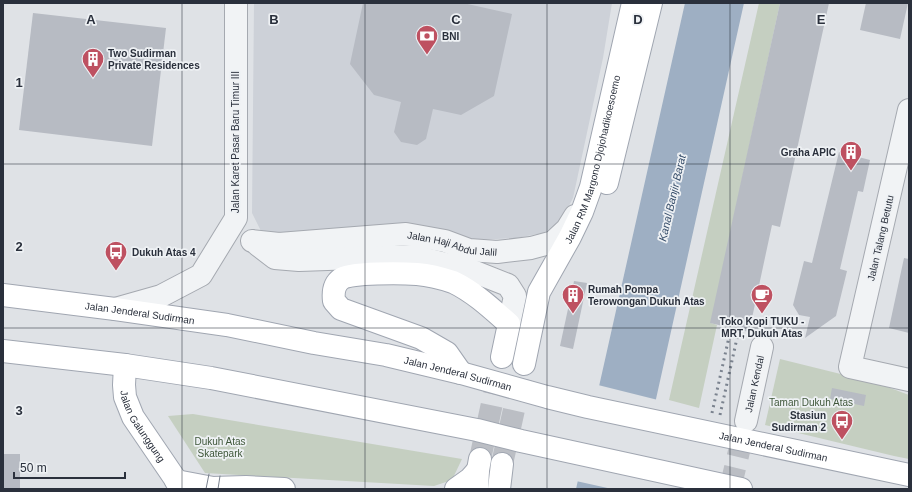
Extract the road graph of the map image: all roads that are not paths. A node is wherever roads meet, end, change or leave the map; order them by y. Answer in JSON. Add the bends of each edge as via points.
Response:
{"nodes":[{"id":1,"x":236,"y":3,"type":"edge"},
{"id":2,"x":633,"y":3,"type":"edge"},
{"id":3,"x":651,"y":3,"type":"edge"},
{"id":4,"x":909,"y":110,"type":"edge"},
{"id":5,"x":612,"y":164,"type":"junction"},
{"id":6,"x":591,"y":187,"type":"junction"},
{"id":7,"x":236,"y":218,"type":"junction"},
{"id":8,"x":252,"y":241,"type":"junction"},
{"id":9,"x":3,"y":295,"type":"edge"},
{"id":10,"x":115,"y":309,"type":"junction"},
{"id":11,"x":533,"y":316,"type":"junction"},
{"id":12,"x":510,"y":324,"type":"junction"},
{"id":13,"x":762,"y":347,"type":"dead end"},
{"id":14,"x":3,"y":351,"type":"edge"},
{"id":15,"x":502,"y":357,"type":"tunnel mouth"},
{"id":16,"x":524,"y":364,"type":"tunnel mouth"},
{"id":17,"x":125,"y":365,"type":"junction"},
{"id":18,"x":461,"y":373,"type":"junction"},
{"id":19,"x":909,"y":380,"type":"edge"},
{"id":20,"x":746,"y":421,"type":"tunnel mouth"},
{"id":21,"x":502,"y":464,"type":"tunnel mouth"},
{"id":22,"x":478,"y":472,"type":"tunnel mouth"},
{"id":23,"x":909,"y":475,"type":"edge"},
{"id":24,"x":179,"y":485,"type":"edge"},
{"id":25,"x":221,"y":489,"type":"edge"},
{"id":26,"x":284,"y":489,"type":"edge"},
{"id":27,"x":456,"y":489,"type":"edge"},
{"id":28,"x":499,"y":489,"type":"edge"},
{"id":29,"x":741,"y":489,"type":"edge"}],
"edges":[{"from":1,"to":7,"type":"street","name":"Jalan Karet Pasar Baru Timur III"},
{"from":2,"to":6,"type":"main road","name":"Jalan RM Margono Djojohadikoesoemo"},
{"from":3,"to":5,"type":"main road","name":"Jalan RM Margono Djojohadikoesoemo"},
{"from":4,"to":19,"type":"street","name":"Jalan Talang Betutu","via":[[850,367]]},
{"from":5,"to":6,"type":"street","name":"Jalan Haji Abdul Jalil"},
{"from":5,"to":11,"type":"main road","name":"Jalan RM Margono Djojohadikoesoemo","via":[[605,190],[588,230]]},
{"from":6,"to":8,"type":"street","name":"Jalan Haji Abdul Jalil","via":[[568,229],[553,242],[531,248],[498,252],[469,250],[445,241],[406,234],[279,244]]},
{"from":6,"to":11,"type":"main road","name":"Jalan RM Margono Djojohadikoesoemo","via":[[570,237],[539,292]]},
{"from":7,"to":8,"type":"street","name":"Jalan Haji Abdul Jalil"},
{"from":7,"to":10,"type":"street","name":"Jalan Karet Pasar Baru Timur III","via":[[201,275],[161,296]]},
{"from":8,"to":12,"type":"street","name":"Jalan Haji Abdul Jalil","via":[[275,258],[299,260],[413,256],[470,270],[508,285],[515,296]]},
{"from":9,"to":10,"type":"main road","name":"Jalan Jenderal Sudirman"},
{"from":10,"to":18,"type":"main road","name":"Jalan Jenderal Sudirman","via":[[227,325],[386,355]]},
{"from":11,"to":16,"type":"main road"},
{"from":12,"to":15,"type":"main road"},
{"from":12,"to":18,"type":"main road","via":[[470,292],[451,282],[430,276],[352,275],[337,283],[334,301],[341,309],[421,338],[447,353]]},
{"from":13,"to":20,"type":"street","name":"Jalan Kendal"},
{"from":14,"to":17,"type":"main road"},
{"from":17,"to":24,"type":"main road","name":"Jalan Galunggung","via":[[125,397],[133,417]]},
{"from":17,"to":29,"type":"main road","via":[[211,378],[470,428]]},
{"from":18,"to":23,"type":"main road","name":"Jalan Jenderal Sudirman","via":[[588,408]]},
{"from":21,"to":28,"type":"main road"},
{"from":22,"to":27,"type":"main road"},
{"from":24,"to":25,"type":"main road","name":"Jalan Galunggung"},
{"from":25,"to":26,"type":"main road","name":"Jalan Galunggung"}]}
